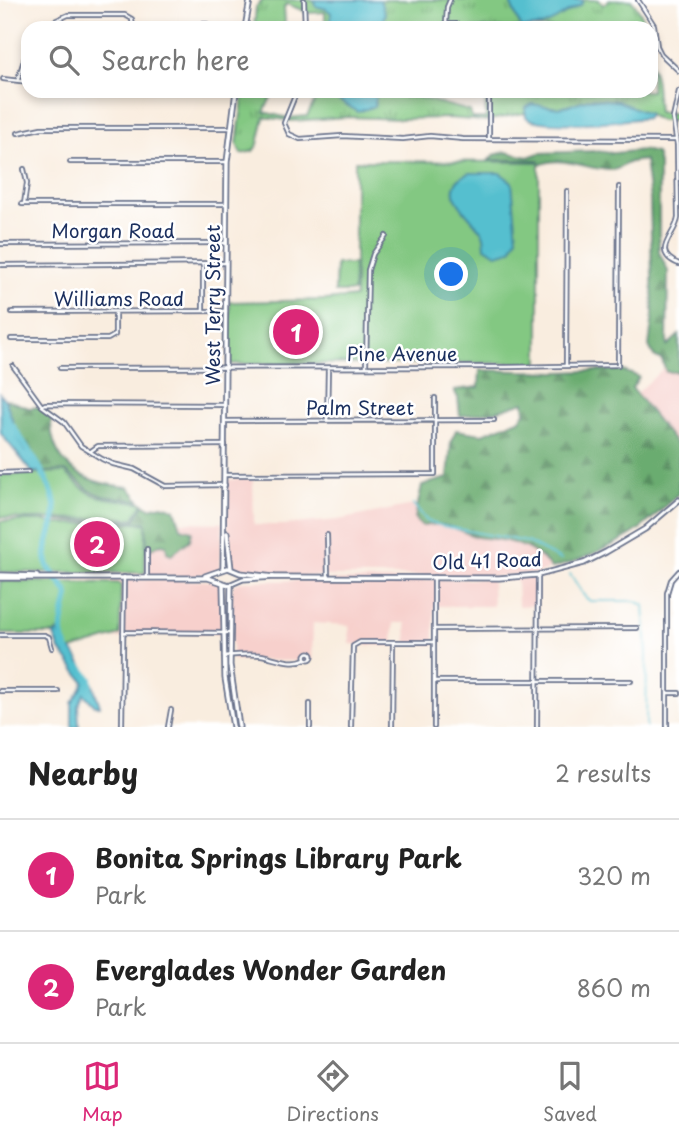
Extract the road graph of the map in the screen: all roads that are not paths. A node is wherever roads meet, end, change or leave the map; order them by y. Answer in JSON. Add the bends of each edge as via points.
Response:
{"nodes":[{"id":1,"x":250,"y":0,"type":"edge"},
{"id":2,"x":304,"y":0,"type":"edge"},
{"id":3,"x":450,"y":0,"type":"edge"},
{"id":4,"x":638,"y":0,"type":"edge"},
{"id":5,"x":54,"y":21,"type":"edge"},
{"id":6,"x":132,"y":21,"type":"edge"},
{"id":7,"x":246,"y":21,"type":"edge"},
{"id":8,"x":305,"y":21,"type":"edge"},
{"id":9,"x":446,"y":21,"type":"edge"},
{"id":10,"x":651,"y":21,"type":"edge"},
{"id":11,"x":658,"y":48,"type":"edge"},
{"id":12,"x":21,"y":70,"type":"edge"},
{"id":13,"x":679,"y":71,"type":"edge"},
{"id":14,"x":3,"y":79,"type":"dead end"},
{"id":15,"x":18,"y":79,"type":"junction"},
{"id":16,"x":21,"y":80,"type":"edge"},
{"id":17,"x":679,"y":91,"type":"edge"},
{"id":18,"x":235,"y":98,"type":"edge"},
{"id":19,"x":294,"y":98,"type":"edge"},
{"id":20,"x":489,"y":98,"type":"edge"},
{"id":21,"x":230,"y":128,"type":"junction"},
{"id":22,"x":18,"y":133,"type":"dead end"},
{"id":23,"x":489,"y":139,"type":"junction"},
{"id":24,"x":676,"y":140,"type":"junction"},
{"id":25,"x":70,"y":162,"type":"dead end"},
{"id":26,"x":227,"y":162,"type":"junction"},
{"id":27,"x":24,"y":169,"type":"dead end"},
{"id":28,"x":619,"y":187,"type":"dead end"},
{"id":29,"x":567,"y":191,"type":"dead end"},
{"id":30,"x":226,"y":204,"type":"junction"},
{"id":31,"x":386,"y":236,"type":"dead end"},
{"id":32,"x":226,"y":243,"type":"junction"},
{"id":33,"x":0,"y":244,"type":"edge"},
{"id":34,"x":226,"y":263,"type":"junction"},
{"id":35,"x":203,"y":264,"type":"junction"},
{"id":36,"x":679,"y":264,"type":"edge"},
{"id":37,"x":0,"y":265,"type":"edge"},
{"id":38,"x":203,"y":311,"type":"junction"},
{"id":39,"x":226,"y":311,"type":"junction"},
{"id":40,"x":12,"y":312,"type":"dead end"},
{"id":41,"x":116,"y":312,"type":"junction"},
{"id":42,"x":11,"y":339,"type":"dead end"},
{"id":43,"x":566,"y":365,"type":"junction"},
{"id":44,"x":12,"y":366,"type":"dead end"},
{"id":45,"x":328,"y":367,"type":"junction"},
{"id":46,"x":366,"y":367,"type":"junction"},
{"id":47,"x":60,"y":368,"type":"dead end"},
{"id":48,"x":225,"y":368,"type":"junction"},
{"id":49,"x":435,"y":398,"type":"dead end"},
{"id":50,"x":53,"y":404,"type":"junction"},
{"id":51,"x":225,"y":405,"type":"junction"},
{"id":52,"x":41,"y":406,"type":"junction"},
{"id":53,"x":51,"y":412,"type":"junction"},
{"id":54,"x":494,"y":420,"type":"dead end"},
{"id":55,"x":225,"y":421,"type":"junction"},
{"id":56,"x":327,"y":421,"type":"junction"},
{"id":57,"x":435,"y":421,"type":"junction"},
{"id":58,"x":225,"y":445,"type":"junction"},
{"id":59,"x":91,"y":451,"type":"junction"},
{"id":60,"x":28,"y":472,"type":"dead end"},
{"id":61,"x":0,"y":473,"type":"edge"},
{"id":62,"x":225,"y":475,"type":"junction"},
{"id":63,"x":225,"y":485,"type":"junction"},
{"id":64,"x":679,"y":500,"type":"edge"},
{"id":65,"x":225,"y":520,"type":"junction"},
{"id":66,"x":327,"y":535,"type":"dead end"},
{"id":67,"x":147,"y":549,"type":"dead end"},
{"id":68,"x":232,"y":569,"type":"junction"},
{"id":69,"x":222,"y":570,"type":"junction"},
{"id":70,"x":679,"y":571,"type":"edge"},
{"id":71,"x":538,"y":575,"type":"junction"},
{"id":72,"x":0,"y":577,"type":"edge"},
{"id":73,"x":124,"y":577,"type":"junction"},
{"id":74,"x":147,"y":577,"type":"junction"},
{"id":75,"x":328,"y":577,"type":"junction"},
{"id":76,"x":434,"y":577,"type":"junction"},
{"id":77,"x":192,"y":578,"type":"junction"},
{"id":78,"x":275,"y":578,"type":"junction"},
{"id":79,"x":222,"y":583,"type":"junction"},
{"id":80,"x":232,"y":583,"type":"junction"},
{"id":81,"x":637,"y":628,"type":"dead end"},
{"id":82,"x":435,"y":629,"type":"junction"},
{"id":83,"x":537,"y":629,"type":"junction"},
{"id":84,"x":123,"y":632,"type":"junction"},
{"id":85,"x":224,"y":633,"type":"junction"},
{"id":86,"x":230,"y":633,"type":"junction"},
{"id":87,"x":0,"y":635,"type":"edge"},
{"id":88,"x":393,"y":642,"type":"junction"},
{"id":89,"x":434,"y":642,"type":"junction"},
{"id":90,"x":52,"y":648,"type":"dead end"},
{"id":91,"x":224,"y":656,"type":"junction"},
{"id":92,"x":230,"y":656,"type":"junction"},
{"id":93,"x":306,"y":659,"type":"dead end"},
{"id":94,"x":434,"y":681,"type":"junction"},
{"id":95,"x":538,"y":681,"type":"junction"},
{"id":96,"x":631,"y":681,"type":"dead end"},
{"id":97,"x":0,"y":691,"type":"edge"},
{"id":98,"x":58,"y":691,"type":"dead end"},
{"id":99,"x":667,"y":693,"type":"junction"},
{"id":100,"x":679,"y":693,"type":"edge"},
{"id":101,"x":310,"y":704,"type":"dead end"},
{"id":102,"x":171,"y":710,"type":"dead end"},
{"id":103,"x":122,"y":727,"type":"edge"},
{"id":104,"x":168,"y":727,"type":"edge"},
{"id":105,"x":233,"y":727,"type":"edge"},
{"id":106,"x":239,"y":727,"type":"edge"},
{"id":107,"x":310,"y":727,"type":"edge"},
{"id":108,"x":351,"y":727,"type":"edge"},
{"id":109,"x":392,"y":727,"type":"edge"},
{"id":110,"x":434,"y":727,"type":"edge"},
{"id":111,"x":537,"y":727,"type":"edge"},
{"id":112,"x":667,"y":727,"type":"edge"}],
"edges":[{"from":1,"to":7,"type":"street"},
{"from":2,"to":8,"type":"street"},
{"from":3,"to":9,"type":"street"},
{"from":4,"to":10,"type":"street"},
{"from":5,"to":6,"type":"street","via":[[68,15],[130,16]]},
{"from":11,"to":13,"type":"street"},
{"from":12,"to":15,"type":"street"},
{"from":14,"to":15,"type":"street"},
{"from":15,"to":16,"type":"street"},
{"from":17,"to":24,"type":"street","via":[[673,118]]},
{"from":18,"to":21,"type":"street","name":"West Terry Street"},
{"from":19,"to":23,"type":"street","via":[[284,123],[296,138]]},
{"from":20,"to":23,"type":"street"},
{"from":21,"to":22,"type":"street","via":[[41,128]]},
{"from":21,"to":26,"type":"street","name":"West Terry Street"},
{"from":23,"to":24,"type":"street"},
{"from":24,"to":36,"type":"street","via":[[678,218],[665,246]]},
{"from":25,"to":26,"type":"street"},
{"from":26,"to":30,"type":"street","name":"West Terry Street"},
{"from":27,"to":30,"type":"street","via":[[23,204]]},
{"from":28,"to":43,"type":"street","name":"Pine Avenue","via":[[618,365]]},
{"from":29,"to":43,"type":"street"},
{"from":30,"to":32,"type":"street","name":"West Terry Street"},
{"from":31,"to":46,"type":"street","via":[[368,270]]},
{"from":32,"to":33,"type":"street","name":"Morgan Road"},
{"from":32,"to":34,"type":"street","name":"West Terry Street"},
{"from":34,"to":35,"type":"street"},
{"from":34,"to":39,"type":"street","name":"West Terry Street"},
{"from":35,"to":37,"type":"street"},
{"from":35,"to":38,"type":"street"},
{"from":38,"to":39,"type":"street","name":"Williams Road"},
{"from":38,"to":41,"type":"street","name":"Williams Road"},
{"from":39,"to":48,"type":"street","name":"West Terry Street"},
{"from":40,"to":41,"type":"street","name":"Williams Road"},
{"from":41,"to":42,"type":"street","via":[[115,335],[108,340]]},
{"from":43,"to":46,"type":"street","name":"Pine Avenue"},
{"from":44,"to":52,"type":"street"},
{"from":45,"to":46,"type":"street","name":"Pine Avenue"},
{"from":45,"to":48,"type":"street","name":"Pine Avenue"},
{"from":45,"to":56,"type":"street"},
{"from":47,"to":48,"type":"street","name":"Pine Avenue"},
{"from":48,"to":51,"type":"street","name":"West Terry Street"},
{"from":49,"to":57,"type":"street"},
{"from":50,"to":51,"type":"street"},
{"from":50,"to":52,"type":"street"},
{"from":50,"to":53,"type":"street"},
{"from":51,"to":55,"type":"street","name":"West Terry Street"},
{"from":52,"to":53,"type":"street"},
{"from":53,"to":59,"type":"street"},
{"from":54,"to":57,"type":"street","name":"Palm Street"},
{"from":55,"to":56,"type":"street","name":"Palm Street"},
{"from":55,"to":58,"type":"street","name":"West Terry Street"},
{"from":56,"to":57,"type":"street","name":"Palm Street"},
{"from":57,"to":62,"type":"street","via":[[435,474]]},
{"from":58,"to":59,"type":"street","via":[[98,446]]},
{"from":58,"to":62,"type":"street","name":"West Terry Street"},
{"from":59,"to":63,"type":"street","via":[[165,486]]},
{"from":60,"to":61,"type":"street"},
{"from":62,"to":63,"type":"street","name":"West Terry Street"},
{"from":63,"to":65,"type":"street","name":"West Terry Street"},
{"from":64,"to":71,"type":"street","name":"Old 41 Road","via":[[615,548],[584,563]]},
{"from":65,"to":68,"type":"street","name":"West Terry Street"},
{"from":65,"to":69,"type":"street","name":"West Terry Street"},
{"from":66,"to":75,"type":"street"},
{"from":67,"to":74,"type":"street"},
{"from":68,"to":69,"type":"street","name":"Old 41 Road"},
{"from":68,"to":78,"type":"street","name":"Old 41 Road"},
{"from":68,"to":80,"type":"street","name":"West Terry Street","via":[[236,575]]},
{"from":69,"to":77,"type":"street"},
{"from":69,"to":79,"type":"street","name":"West Terry Street"},
{"from":70,"to":99,"type":"street","via":[[667,593]]},
{"from":71,"to":76,"type":"street","name":"Old 41 Road"},
{"from":71,"to":83,"type":"street"},
{"from":72,"to":73,"type":"street"},
{"from":73,"to":74,"type":"street"},
{"from":73,"to":84,"type":"street"},
{"from":74,"to":77,"type":"street"},
{"from":75,"to":76,"type":"street","name":"Old 41 Road"},
{"from":75,"to":78,"type":"street","name":"Old 41 Road"},
{"from":76,"to":82,"type":"street"},
{"from":77,"to":79,"type":"street"},
{"from":78,"to":80,"type":"street","name":"Old 41 Road"},
{"from":79,"to":80,"type":"street","name":"Old 41 Road"},
{"from":79,"to":85,"type":"street","name":"West Terry Street"},
{"from":80,"to":86,"type":"street","name":"West Terry Street"},
{"from":81,"to":83,"type":"street"},
{"from":82,"to":83,"type":"street"},
{"from":82,"to":89,"type":"street"},
{"from":83,"to":95,"type":"street"},
{"from":84,"to":85,"type":"street"},
{"from":84,"to":103,"type":"street"},
{"from":85,"to":86,"type":"street"},
{"from":85,"to":91,"type":"street","name":"West Terry Street"},
{"from":86,"to":92,"type":"street","name":"West Terry Street"},
{"from":87,"to":90,"type":"street","via":[[45,635]]},
{"from":88,"to":89,"type":"street"},
{"from":88,"to":108,"type":"street","via":[[353,646]]},
{"from":88,"to":109,"type":"street"},
{"from":89,"to":94,"type":"street"},
{"from":91,"to":92,"type":"street"},
{"from":91,"to":105,"type":"street","name":"West Terry Street"},
{"from":92,"to":93,"type":"street"},
{"from":92,"to":106,"type":"street","name":"West Terry Street"},
{"from":94,"to":95,"type":"street"},
{"from":94,"to":110,"type":"street"},
{"from":95,"to":96,"type":"street"},
{"from":95,"to":111,"type":"street"},
{"from":97,"to":98,"type":"street"},
{"from":99,"to":100,"type":"street"},
{"from":99,"to":112,"type":"street"},
{"from":101,"to":107,"type":"street"},
{"from":102,"to":104,"type":"street"}]}
